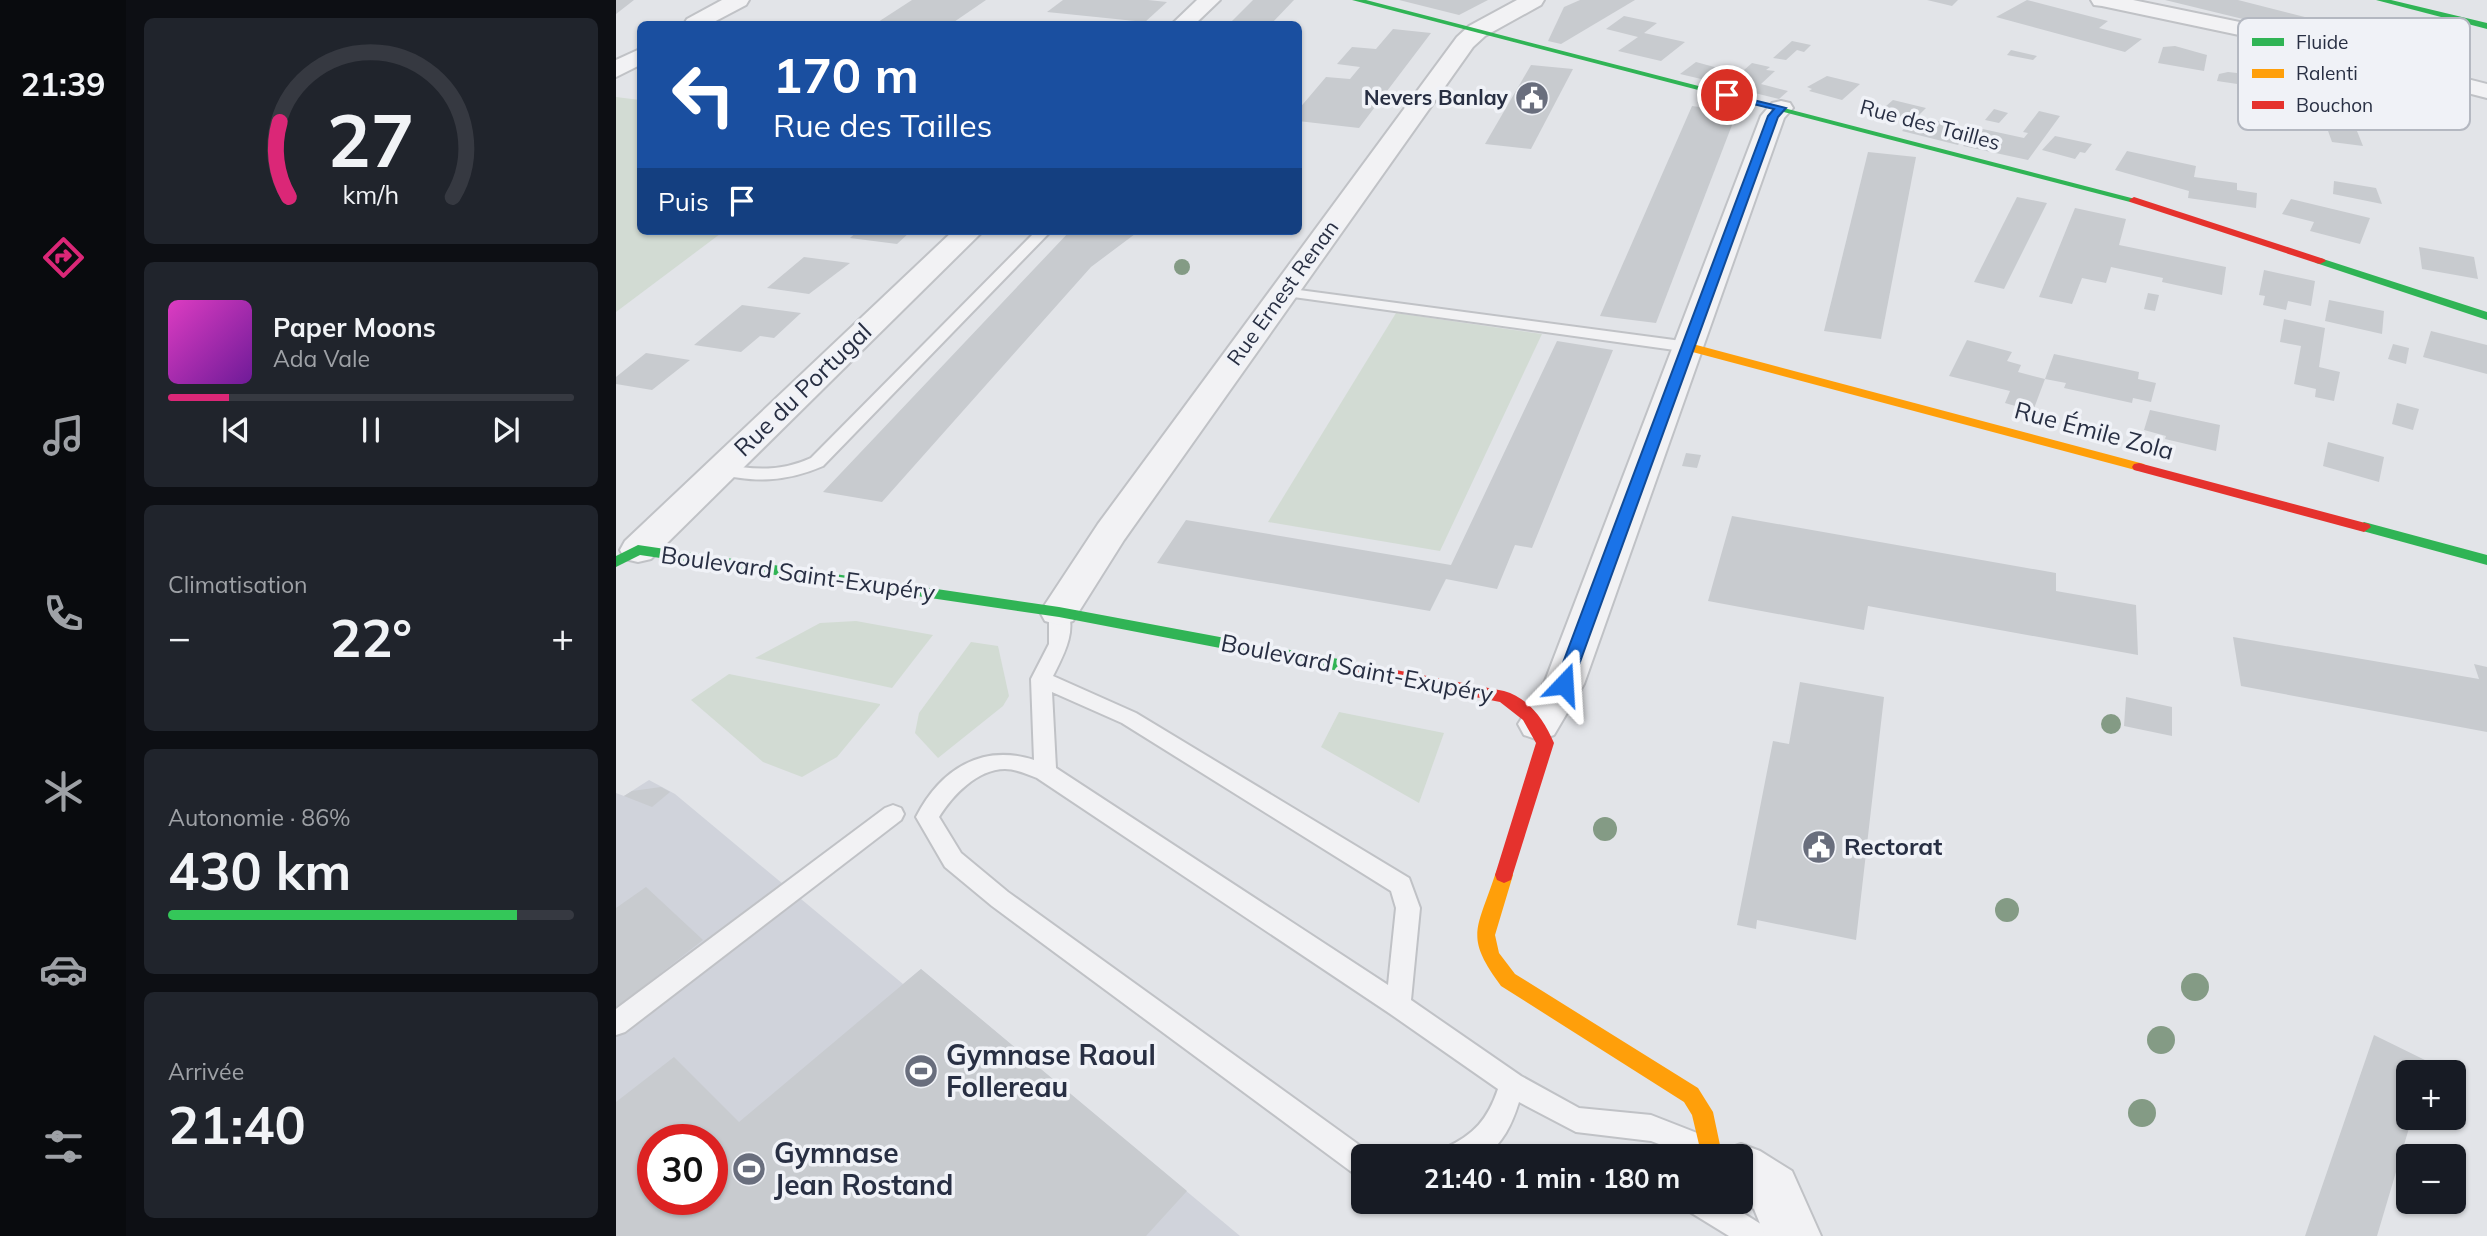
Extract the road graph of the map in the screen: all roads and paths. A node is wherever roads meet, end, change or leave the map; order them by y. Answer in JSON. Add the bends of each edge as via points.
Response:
{"nodes":[{"id":1,"x":738,"y":0,"type":"edge"},
{"id":2,"x":1209,"y":0,"type":"edge"},
{"id":3,"x":1356,"y":0,"type":"edge"},
{"id":4,"x":1532,"y":0,"type":"edge"},
{"id":5,"x":2102,"y":0,"type":"edge"},
{"id":6,"x":2382,"y":0,"type":"edge"},
{"id":7,"x":2458,"y":18,"type":"edge"},
{"id":8,"x":700,"y":21,"type":"edge"},
{"id":9,"x":1186,"y":21,"type":"edge"},
{"id":10,"x":2238,"y":29,"type":"edge"},
{"id":11,"x":1477,"y":31,"type":"junction"},
{"id":12,"x":637,"y":58,"type":"edge"},
{"id":13,"x":616,"y":70,"type":"edge"},
{"id":14,"x":2470,"y":87,"type":"edge"},
{"id":15,"x":2487,"y":91,"type":"edge"},
{"id":16,"x":1781,"y":108,"type":"junction"},
{"id":17,"x":965,"y":235,"type":"edge"},
{"id":18,"x":1040,"y":235,"type":"edge"},
{"id":19,"x":1284,"y":292,"type":"junction"},
{"id":20,"x":2487,"y":316,"type":"edge"},
{"id":21,"x":1689,"y":347,"type":"junction"},
{"id":22,"x":721,"y":469,"type":"junction"},
{"id":23,"x":623,"y":554,"type":"edge"},
{"id":24,"x":2487,"y":560,"type":"edge"},
{"id":25,"x":1059,"y":612,"type":"junction"},
{"id":26,"x":1041,"y":679,"type":"junction"},
{"id":27,"x":1539,"y":724,"type":"junction"},
{"id":28,"x":1045,"y":772,"type":"junction"},
{"id":29,"x":893,"y":814,"type":"dead end"},
{"id":30,"x":1398,"y":1005,"type":"junction"},
{"id":31,"x":616,"y":1024,"type":"edge"},
{"id":32,"x":1513,"y":1084,"type":"junction"},
{"id":33,"x":1481,"y":1144,"type":"edge"},
{"id":34,"x":1689,"y":1144,"type":"edge"},
{"id":35,"x":1717,"y":1144,"type":"edge"},
{"id":36,"x":1351,"y":1155,"type":"edge"},
{"id":37,"x":1753,"y":1177,"type":"edge"},
{"id":38,"x":1719,"y":1214,"type":"edge"},
{"id":39,"x":1754,"y":1236,"type":"edge"},
{"id":40,"x":1793,"y":1236,"type":"edge"}],
"edges":[{"from":1,"to":8,"type":"street"},
{"from":2,"to":9,"type":"street"},
{"from":3,"to":11,"type":"street","name":"Rue des Tailles"},
{"from":4,"to":11,"type":"street","name":"Rue Ernest Renan"},
{"from":5,"to":10,"type":"street"},
{"from":6,"to":7,"type":"street"},
{"from":11,"to":16,"type":"street","name":"Rue des Tailles"},
{"from":11,"to":19,"type":"street","name":"Rue Ernest Renan"},
{"from":12,"to":13,"type":"street"},
{"from":14,"to":15,"type":"street"},
{"from":16,"to":20,"type":"street","name":"Rue des Tailles","via":[[2152,205]]},
{"from":16,"to":21,"type":"street","via":[[1773,116]]},
{"from":17,"to":22,"type":"street","name":"Rue du Portugal"},
{"from":18,"to":22,"type":"lane","via":[[817,463],[777,477]]},
{"from":19,"to":21,"type":"lane"},
{"from":19,"to":25,"type":"street","name":"Rue Ernest Renan"},
{"from":21,"to":24,"type":"street","name":"Rue Émile Zola"},
{"from":21,"to":27,"type":"street","via":[[1564,684]]},
{"from":22,"to":23,"type":"street","name":"Rue du Portugal"},
{"from":23,"to":25,"type":"street","name":"Boulevard Saint-Exupéry"},
{"from":25,"to":26,"type":"lane","via":[[1059,644]]},
{"from":25,"to":27,"type":"street","name":"Boulevard Saint-Exupéry","via":[[1504,697]]},
{"from":26,"to":28,"type":"lane"},
{"from":26,"to":30,"type":"lane","via":[[1129,718],[1401,885],[1408,908]]},
{"from":27,"to":35,"type":"street","via":[[1545,743],[1485,935],[1490,956],[1508,980],[1691,1095]]},
{"from":28,"to":30,"type":"lane"},
{"from":28,"to":36,"type":"lane","via":[[1003,761],[975,768],[938,798],[927,817],[953,860],[1010,907]]},
{"from":29,"to":31,"type":"lane"},
{"from":30,"to":32,"type":"lane"},
{"from":32,"to":33,"type":"lane","via":[[1500,1123]]},
{"from":32,"to":34,"type":"lane","via":[[1576,1120],[1651,1128]]},
{"from":37,"to":40,"type":"street","via":[[1773,1189]]},
{"from":38,"to":39,"type":"lane"}]}
